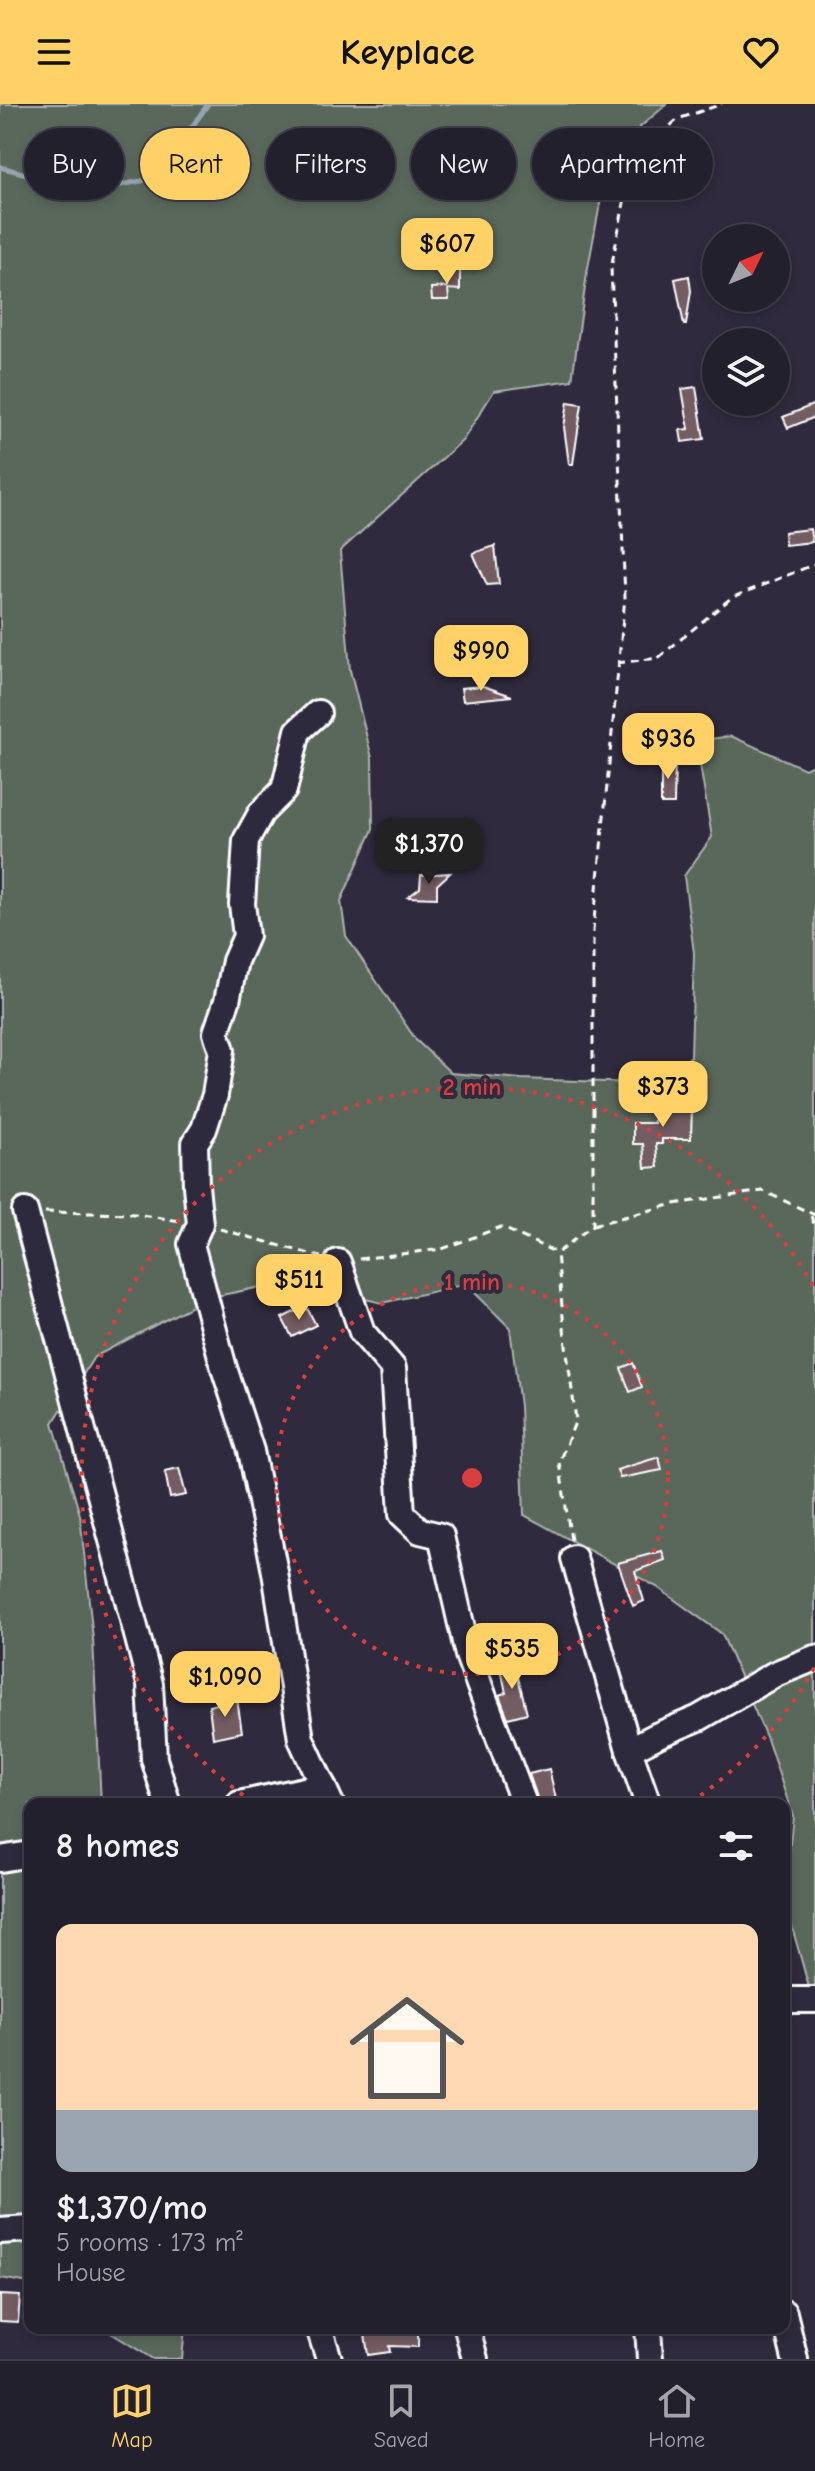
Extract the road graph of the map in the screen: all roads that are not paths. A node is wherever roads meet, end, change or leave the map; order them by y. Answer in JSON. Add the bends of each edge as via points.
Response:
{"nodes":[{"id":1,"x":318,"y":713,"type":"dead end"},
{"id":2,"x":25,"y":1211,"type":"road end"},
{"id":3,"x":338,"y":1262,"type":"road end"},
{"id":4,"x":574,"y":1558,"type":"road end"},
{"id":5,"x":815,"y":1658,"type":"edge"},
{"id":6,"x":629,"y":1750,"type":"junction"},
{"id":7,"x":327,"y":1795,"type":"edge"},
{"id":8,"x":166,"y":1798,"type":"edge"},
{"id":9,"x":298,"y":1798,"type":"edge"},
{"id":10,"x":522,"y":1798,"type":"edge"},
{"id":11,"x":646,"y":1798,"type":"edge"},
{"id":12,"x":24,"y":1855,"type":"edge"},
{"id":13,"x":0,"y":1859,"type":"edge"},
{"id":14,"x":790,"y":2000,"type":"edge"},
{"id":15,"x":815,"y":2000,"type":"edge"},
{"id":16,"x":24,"y":2229,"type":"edge"},
{"id":17,"x":0,"y":2231,"type":"edge"},
{"id":18,"x":321,"y":2334,"type":"edge"},
{"id":19,"x":469,"y":2334,"type":"edge"},
{"id":20,"x":648,"y":2334,"type":"edge"},
{"id":21,"x":789,"y":2334,"type":"edge"},
{"id":22,"x":329,"y":2359,"type":"edge"},
{"id":23,"x":475,"y":2359,"type":"edge"},
{"id":24,"x":650,"y":2359,"type":"edge"},
{"id":25,"x":795,"y":2359,"type":"edge"}],
"edges":[{"from":1,"to":7,"type":"street","via":[[298,731],[284,790],[261,813],[246,840],[246,936],[216,1033],[222,1050],[215,1095],[195,1143],[200,1224],[191,1244],[251,1451],[301,1739]]},
{"from":2,"to":8,"type":"street","via":[[150,1684],[154,1759]]},
{"from":3,"to":10,"type":"street","via":[[362,1332],[393,1368],[402,1514],[420,1531],[441,1536],[468,1655]]},
{"from":4,"to":6,"type":"street"},
{"from":5,"to":6,"type":"street"},
{"from":6,"to":11,"type":"street"},
{"from":7,"to":9,"type":"street"},
{"from":12,"to":13,"type":"street"},
{"from":14,"to":15,"type":"street"},
{"from":16,"to":17,"type":"street"},
{"from":18,"to":22,"type":"street"},
{"from":19,"to":23,"type":"street"},
{"from":20,"to":24,"type":"street"},
{"from":21,"to":25,"type":"street"}]}
